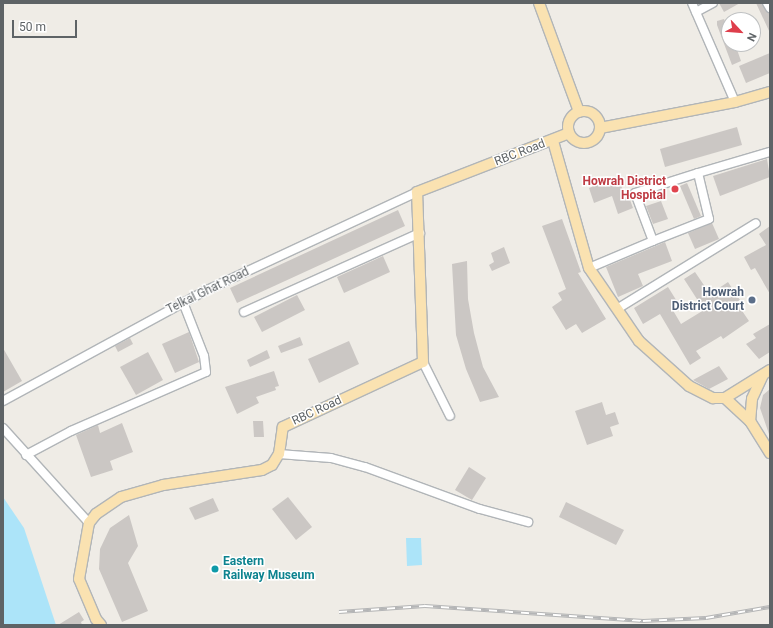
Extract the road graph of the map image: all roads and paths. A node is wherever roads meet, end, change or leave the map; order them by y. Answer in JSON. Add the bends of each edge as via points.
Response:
{"nodes":[{"id":1,"x":539,"y":3,"type":"edge"},
{"id":2,"x":692,"y":3,"type":"edge"},
{"id":3,"x":713,"y":3,"type":"edge"},
{"id":4,"x":767,"y":3,"type":"edge"},
{"id":5,"x":770,"y":8,"type":"edge"},
{"id":6,"x":696,"y":12,"type":"junction"},
{"id":7,"x":770,"y":92,"type":"edge"},
{"id":8,"x":735,"y":102,"type":"junction"},
{"id":9,"x":579,"y":112,"type":"junction"},
{"id":10,"x":600,"y":128,"type":"junction"},
{"id":11,"x":570,"y":134,"type":"junction"},
{"id":12,"x":553,"y":140,"type":"junction"},
{"id":13,"x":770,"y":152,"type":"edge"},
{"id":14,"x":698,"y":173,"type":"junction"},
{"id":15,"x":418,"y":192,"type":"junction"},
{"id":16,"x":756,"y":223,"type":"dead end"},
{"id":17,"x":420,"y":233,"type":"junction"},
{"id":18,"x":653,"y":241,"type":"junction"},
{"id":19,"x":589,"y":268,"type":"junction"},
{"id":20,"x":183,"y":302,"type":"junction"},
{"id":21,"x":617,"y":309,"type":"junction"},
{"id":22,"x":244,"y":312,"type":"dead end"},
{"id":23,"x":423,"y":362,"type":"junction"},
{"id":24,"x":767,"y":373,"type":"edge"},
{"id":25,"x":725,"y":398,"type":"junction"},
{"id":26,"x":3,"y":400,"type":"edge"},
{"id":27,"x":450,"y":416,"type":"dead end"},
{"id":28,"x":750,"y":421,"type":"junction"},
{"id":29,"x":3,"y":428,"type":"edge"},
{"id":30,"x":770,"y":453,"type":"edge"},
{"id":31,"x":279,"y":454,"type":"junction"},
{"id":32,"x":26,"y":455,"type":"junction"},
{"id":33,"x":528,"y":522,"type":"dead end"},
{"id":34,"x":89,"y":523,"type":"junction"},
{"id":35,"x":101,"y":625,"type":"edge"}],
"edges":[{"from":1,"to":9,"type":"main road"},
{"from":2,"to":6,"type":"street"},
{"from":3,"to":6,"type":"street"},
{"from":4,"to":5,"type":"street"},
{"from":6,"to":8,"type":"street"},
{"from":7,"to":8,"type":"main road"},
{"from":8,"to":10,"type":"main road"},
{"from":9,"to":10,"type":"main road","via":[[594,114]]},
{"from":9,"to":11,"type":"main road","via":[[570,118]]},
{"from":10,"to":11,"type":"main road","via":[[596,138],[587,143],[576,141]]},
{"from":11,"to":12,"type":"main road","name":"RBC Road"},
{"from":12,"to":15,"type":"main road","name":"RBC Road"},
{"from":12,"to":19,"type":"main road"},
{"from":13,"to":14,"type":"street"},
{"from":14,"to":18,"type":"street","via":[[708,219]]},
{"from":14,"to":18,"type":"street","via":[[635,193]]},
{"from":15,"to":17,"type":"main road"},
{"from":15,"to":20,"type":"street","name":"Telkal Ghat Road"},
{"from":16,"to":21,"type":"street"},
{"from":17,"to":22,"type":"street"},
{"from":17,"to":23,"type":"main road"},
{"from":18,"to":19,"type":"street"},
{"from":19,"to":21,"type":"main road"},
{"from":20,"to":26,"type":"street","name":"Telkal Ghat Road"},
{"from":20,"to":32,"type":"street","via":[[206,361],[206,372],[71,431]]},
{"from":21,"to":25,"type":"main road","via":[[639,341],[689,386],[713,398]]},
{"from":23,"to":27,"type":"street"},
{"from":23,"to":31,"type":"main road","name":"RBC Road","via":[[283,427]]},
{"from":24,"to":25,"type":"main road"},
{"from":24,"to":28,"type":"main road","via":[[752,399]]},
{"from":25,"to":28,"type":"main road"},
{"from":28,"to":30,"type":"main road"},
{"from":29,"to":32,"type":"street"},
{"from":31,"to":33,"type":"street","via":[[331,458],[365,467],[480,509]]},
{"from":31,"to":34,"type":"main road","via":[[272,465],[262,470],[163,486],[121,497],[96,514]]},
{"from":32,"to":34,"type":"street"},
{"from":34,"to":35,"type":"main road","via":[[79,579]]}]}
